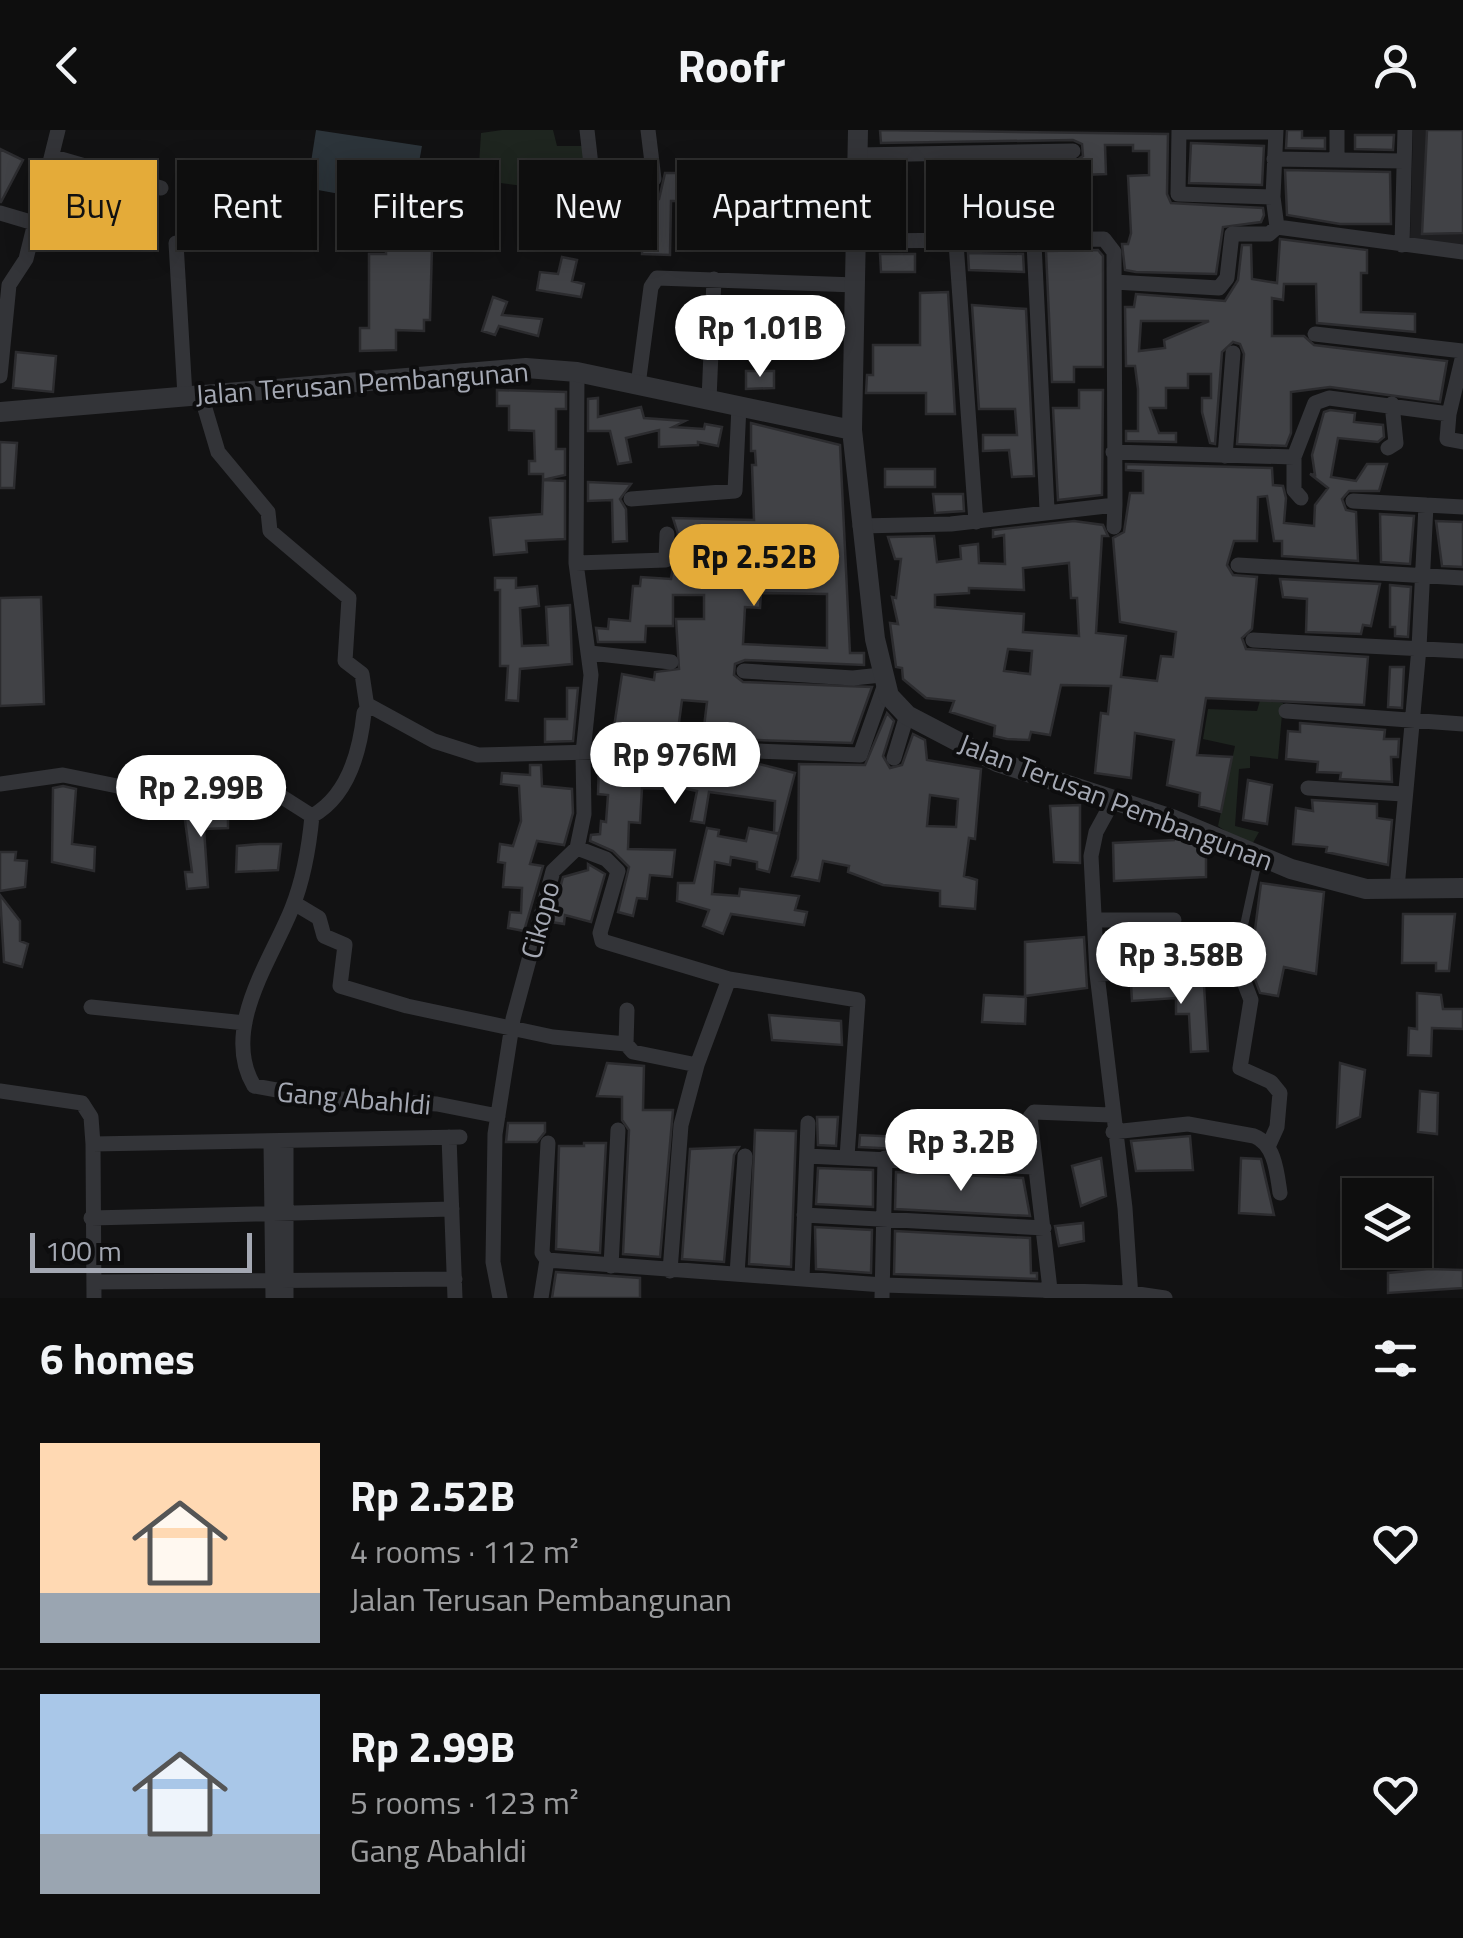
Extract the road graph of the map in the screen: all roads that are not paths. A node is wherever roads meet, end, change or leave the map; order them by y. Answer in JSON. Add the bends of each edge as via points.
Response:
{"nodes":[{"id":1,"x":58,"y":130,"type":"edge"},
{"id":2,"x":587,"y":130,"type":"edge"},
{"id":3,"x":648,"y":130,"type":"edge"},
{"id":4,"x":858,"y":130,"type":"edge"},
{"id":5,"x":1338,"y":130,"type":"edge"},
{"id":6,"x":1405,"y":130,"type":"edge"},
{"id":7,"x":1179,"y":131,"type":"edge"},
{"id":8,"x":1276,"y":131,"type":"edge"},
{"id":9,"x":1073,"y":151,"type":"dead end"},
{"id":10,"x":858,"y":155,"type":"junction"},
{"id":11,"x":54,"y":157,"type":"junction"},
{"id":12,"x":53,"y":160,"type":"edge"},
{"id":13,"x":591,"y":160,"type":"edge"},
{"id":14,"x":652,"y":160,"type":"edge"},
{"id":15,"x":858,"y":160,"type":"edge"},
{"id":16,"x":1274,"y":160,"type":"junction"},
{"id":17,"x":1337,"y":160,"type":"junction"},
{"id":18,"x":1404,"y":161,"type":"junction"},
{"id":19,"x":161,"y":188,"type":"dead end"},
{"id":20,"x":1272,"y":197,"type":"junction"},
{"id":21,"x":0,"y":213,"type":"edge"},
{"id":22,"x":30,"y":219,"type":"edge"},
{"id":23,"x":1277,"y":227,"type":"junction"},
{"id":24,"x":30,"y":241,"type":"edge"},
{"id":25,"x":1091,"y":241,"type":"edge"},
{"id":26,"x":176,"y":244,"type":"dead end"},
{"id":27,"x":1402,"y":245,"type":"junction"},
{"id":28,"x":858,"y":250,"type":"edge"},
{"id":29,"x":957,"y":250,"type":"edge"},
{"id":30,"x":1034,"y":250,"type":"edge"},
{"id":31,"x":1463,"y":252,"type":"edge"},
{"id":32,"x":714,"y":279,"type":"junction"},
{"id":33,"x":1114,"y":282,"type":"junction"},
{"id":34,"x":4,"y":284,"type":"edge"},
{"id":35,"x":856,"y":284,"type":"junction"},
{"id":36,"x":1315,"y":334,"type":"dead end"},
{"id":37,"x":1233,"y":353,"type":"dead end"},
{"id":38,"x":1463,"y":353,"type":"edge"},
{"id":39,"x":577,"y":372,"type":"junction"},
{"id":40,"x":1461,"y":375,"type":"edge"},
{"id":41,"x":0,"y":376,"type":"edge"},
{"id":42,"x":638,"y":385,"type":"junction"},
{"id":43,"x":193,"y":396,"type":"junction"},
{"id":44,"x":709,"y":400,"type":"junction"},
{"id":45,"x":1392,"y":404,"type":"junction"},
{"id":46,"x":740,"y":406,"type":"junction"},
{"id":47,"x":0,"y":412,"type":"edge"},
{"id":48,"x":1449,"y":414,"type":"junction"},
{"id":49,"x":852,"y":430,"type":"junction"},
{"id":50,"x":1463,"y":442,"type":"edge"},
{"id":51,"x":1388,"y":448,"type":"dead end"},
{"id":52,"x":1113,"y":452,"type":"junction"},
{"id":53,"x":1226,"y":456,"type":"junction"},
{"id":54,"x":1294,"y":457,"type":"junction"},
{"id":55,"x":1301,"y":498,"type":"dead end"},
{"id":56,"x":631,"y":499,"type":"dead end"},
{"id":57,"x":1353,"y":501,"type":"dead end"},
{"id":58,"x":1115,"y":505,"type":"junction"},
{"id":59,"x":1426,"y":505,"type":"junction"},
{"id":60,"x":1463,"y":508,"type":"edge"},
{"id":61,"x":1047,"y":509,"type":"junction"},
{"id":62,"x":976,"y":522,"type":"junction"},
{"id":63,"x":860,"y":526,"type":"junction"},
{"id":64,"x":1114,"y":527,"type":"dead end"},
{"id":65,"x":667,"y":534,"type":"dead end"},
{"id":66,"x":576,"y":563,"type":"junction"},
{"id":67,"x":1238,"y":565,"type":"dead end"},
{"id":68,"x":1422,"y":576,"type":"junction"},
{"id":69,"x":1463,"y":578,"type":"edge"},
{"id":70,"x":1253,"y":640,"type":"dead end"},
{"id":71,"x":1419,"y":648,"type":"junction"},
{"id":72,"x":1463,"y":650,"type":"edge"},
{"id":73,"x":590,"y":652,"type":"junction"},
{"id":74,"x":671,"y":662,"type":"dead end"},
{"id":75,"x":744,"y":671,"type":"dead end"},
{"id":76,"x":882,"y":681,"type":"junction"},
{"id":77,"x":367,"y":708,"type":"junction"},
{"id":78,"x":1286,"y":711,"type":"dead end"},
{"id":79,"x":907,"y":715,"type":"junction"},
{"id":80,"x":1411,"y":720,"type":"junction"},
{"id":81,"x":1463,"y":724,"type":"edge"},
{"id":82,"x":583,"y":754,"type":"junction"},
{"id":83,"x":894,"y":758,"type":"dead end"},
{"id":84,"x":0,"y":784,"type":"edge"},
{"id":85,"x":1308,"y":788,"type":"dead end"},
{"id":86,"x":1403,"y":794,"type":"junction"},
{"id":87,"x":1114,"y":799,"type":"junction"},
{"id":88,"x":312,"y":816,"type":"junction"},
{"id":89,"x":577,"y":848,"type":"junction"},
{"id":90,"x":1259,"y":856,"type":"junction"},
{"id":91,"x":1397,"y":888,"type":"junction"},
{"id":92,"x":1463,"y":888,"type":"edge"},
{"id":93,"x":294,"y":903,"type":"junction"},
{"id":94,"x":1094,"y":920,"type":"junction"},
{"id":95,"x":1174,"y":920,"type":"dead end"},
{"id":96,"x":1239,"y":969,"type":"junction"},
{"id":97,"x":1098,"y":974,"type":"junction"},
{"id":98,"x":729,"y":979,"type":"junction"},
{"id":99,"x":91,"y":1007,"type":"dead end"},
{"id":100,"x":628,"y":1010,"type":"dead end"},
{"id":101,"x":245,"y":1023,"type":"junction"},
{"id":102,"x":512,"y":1026,"type":"junction"},
{"id":103,"x":626,"y":1044,"type":"junction"},
{"id":104,"x":698,"y":1065,"type":"junction"},
{"id":105,"x":0,"y":1092,"type":"edge"},
{"id":106,"x":498,"y":1116,"type":"junction"},
{"id":107,"x":808,"y":1123,"type":"dead end"},
{"id":108,"x":1112,"y":1124,"type":"junction"},
{"id":109,"x":618,"y":1130,"type":"dead end"},
{"id":110,"x":279,"y":1143,"type":"junction"},
{"id":111,"x":548,"y":1143,"type":"dead end"},
{"id":112,"x":93,"y":1144,"type":"junction"},
{"id":113,"x":1268,"y":1146,"type":"junction"},
{"id":114,"x":746,"y":1156,"type":"dead end"},
{"id":115,"x":807,"y":1156,"type":"junction"},
{"id":116,"x":847,"y":1157,"type":"junction"},
{"id":117,"x":885,"y":1158,"type":"junction"},
{"id":118,"x":1033,"y":1167,"type":"junction"},
{"id":119,"x":1280,"y":1192,"type":"dead end"},
{"id":120,"x":452,"y":1209,"type":"junction"},
{"id":121,"x":279,"y":1215,"type":"junction"},
{"id":122,"x":804,"y":1215,"type":"junction"},
{"id":123,"x":91,"y":1218,"type":"junction"},
{"id":124,"x":882,"y":1220,"type":"junction"},
{"id":125,"x":1044,"y":1228,"type":"junction"},
{"id":126,"x":547,"y":1260,"type":"junction"},
{"id":127,"x":611,"y":1266,"type":"junction"},
{"id":128,"x":670,"y":1271,"type":"junction"},
{"id":129,"x":737,"y":1274,"type":"junction"},
{"id":130,"x":455,"y":1279,"type":"junction"},
{"id":131,"x":810,"y":1279,"type":"junction"},
{"id":132,"x":94,"y":1290,"type":"edge"},
{"id":133,"x":279,"y":1290,"type":"edge"},
{"id":134,"x":882,"y":1291,"type":"edge"},
{"id":135,"x":1131,"y":1295,"type":"edge"},
{"id":136,"x":1051,"y":1296,"type":"edge"},
{"id":137,"x":455,"y":1298,"type":"edge"},
{"id":138,"x":500,"y":1298,"type":"edge"},
{"id":139,"x":542,"y":1298,"type":"edge"},
{"id":140,"x":818,"y":1298,"type":"edge"},
{"id":141,"x":1165,"y":1298,"type":"edge"}],
"edges":[{"from":1,"to":11,"type":"street"},
{"from":2,"to":13,"type":"street"},
{"from":3,"to":14,"type":"street"},
{"from":4,"to":10,"type":"street"},
{"from":5,"to":17,"type":"street"},
{"from":6,"to":18,"type":"street"},
{"from":7,"to":8,"type":"street"},
{"from":7,"to":20,"type":"street","via":[[1177,194]]},
{"from":8,"to":16,"type":"street"},
{"from":9,"to":10,"type":"street"},
{"from":10,"to":15,"type":"street"},
{"from":11,"to":12,"type":"street"},
{"from":11,"to":19,"type":"street"},
{"from":16,"to":17,"type":"street"},
{"from":16,"to":20,"type":"street"},
{"from":17,"to":18,"type":"street"},
{"from":18,"to":27,"type":"street"},
{"from":20,"to":23,"type":"street"},
{"from":21,"to":22,"type":"street"},
{"from":23,"to":27,"type":"street"},
{"from":23,"to":33,"type":"street","via":[[1269,234],[1232,234],[1227,278],[1219,288]]},
{"from":24,"to":34,"type":"street","via":[[26,258]]},
{"from":25,"to":33,"type":"street","via":[[1108,241]]},
{"from":26,"to":43,"type":"street"},
{"from":27,"to":31,"type":"street"},
{"from":28,"to":35,"type":"street"},
{"from":29,"to":62,"type":"street"},
{"from":30,"to":61,"type":"street"},
{"from":32,"to":35,"type":"street"},
{"from":32,"to":42,"type":"street","via":[[652,281]]},
{"from":32,"to":44,"type":"street"},
{"from":33,"to":52,"type":"street"},
{"from":34,"to":41,"type":"street"},
{"from":35,"to":49,"type":"street"},
{"from":36,"to":38,"type":"street"},
{"from":37,"to":53,"type":"street"},
{"from":38,"to":40,"type":"street"},
{"from":39,"to":42,"type":"street","name":"Jalan Terusan Pembangunan"},
{"from":39,"to":43,"type":"street","name":"Jalan Terusan Pembangunan","via":[[526,368]]},
{"from":39,"to":66,"type":"street","name":"Cikopo"},
{"from":40,"to":48,"type":"street"},
{"from":42,"to":44,"type":"street","name":"Jalan Terusan Pembangunan"},
{"from":43,"to":47,"type":"street","name":"Jalan Terusan Pembangunan"},
{"from":43,"to":77,"type":"street","via":[[218,452],[268,512],[270,531],[349,598],[346,662],[362,674]]},
{"from":44,"to":46,"type":"street","name":"Jalan Terusan Pembangunan"},
{"from":45,"to":48,"type":"street"},
{"from":45,"to":51,"type":"street","via":[[1396,443]]},
{"from":45,"to":54,"type":"street","via":[[1321,399]]},
{"from":46,"to":49,"type":"street","name":"Jalan Terusan Pembangunan"},
{"from":46,"to":56,"type":"street","via":[[735,491]]},
{"from":48,"to":50,"type":"street","via":[[1447,439]]},
{"from":49,"to":63,"type":"street"},
{"from":52,"to":53,"type":"street"},
{"from":52,"to":58,"type":"street"},
{"from":53,"to":54,"type":"street"},
{"from":54,"to":55,"type":"street","via":[[1294,490]]},
{"from":57,"to":59,"type":"street"},
{"from":58,"to":61,"type":"street"},
{"from":58,"to":64,"type":"street"},
{"from":59,"to":60,"type":"street"},
{"from":59,"to":68,"type":"street"},
{"from":61,"to":62,"type":"street"},
{"from":62,"to":63,"type":"street"},
{"from":63,"to":76,"type":"street"},
{"from":65,"to":66,"type":"street","via":[[666,560]]},
{"from":66,"to":73,"type":"street","name":"Cikopo"},
{"from":67,"to":68,"type":"street"},
{"from":68,"to":69,"type":"street"},
{"from":68,"to":71,"type":"street"},
{"from":70,"to":71,"type":"street"},
{"from":71,"to":72,"type":"street"},
{"from":71,"to":80,"type":"street"},
{"from":73,"to":74,"type":"street"},
{"from":73,"to":82,"type":"street","name":"Cikopo"},
{"from":75,"to":76,"type":"street"},
{"from":76,"to":79,"type":"street","name":"Jalan Terusan Pembangunan"},
{"from":76,"to":82,"type":"street","via":[[860,755],[704,749]]},
{"from":77,"to":82,"type":"street","via":[[478,754]]},
{"from":77,"to":88,"type":"street","via":[[353,767],[332,800]]},
{"from":78,"to":80,"type":"street"},
{"from":79,"to":83,"type":"street"},
{"from":79,"to":87,"type":"street","name":"Jalan Terusan Pembangunan","via":[[998,762]]},
{"from":80,"to":81,"type":"street"},
{"from":80,"to":86,"type":"street"},
{"from":82,"to":89,"type":"street","name":"Cikopo"},
{"from":84,"to":88,"type":"street","via":[[64,775],[142,791],[279,794]]},
{"from":85,"to":86,"type":"street"},
{"from":86,"to":91,"type":"street"},
{"from":87,"to":90,"type":"street","name":"Jalan Terusan Pembangunan"},
{"from":87,"to":94,"type":"street","via":[[1091,856]]},
{"from":88,"to":93,"type":"street","name":"Gang Abahldi"},
{"from":89,"to":98,"type":"street","via":[[606,858],[618,871],[602,940]]},
{"from":89,"to":102,"type":"street","name":"Cikopo","via":[[553,871]]},
{"from":90,"to":91,"type":"street","name":"Jalan Terusan Pembangunan","via":[[1337,884]]},
{"from":90,"to":96,"type":"lane"},
{"from":91,"to":92,"type":"street","name":"Jalan Terusan Pembangunan"},
{"from":93,"to":101,"type":"street","name":"Gang Abahldi"},
{"from":93,"to":102,"type":"street","via":[[319,918],[324,936],[344,945],[340,986]]},
{"from":94,"to":95,"type":"street"},
{"from":94,"to":97,"type":"street"},
{"from":96,"to":97,"type":"street"},
{"from":96,"to":113,"type":"street","via":[[1250,1000],[1240,1068],[1272,1082],[1280,1093]]},
{"from":97,"to":108,"type":"street"},
{"from":98,"to":104,"type":"street"},
{"from":98,"to":116,"type":"street","via":[[858,1000]]},
{"from":99,"to":101,"type":"street"},
{"from":100,"to":103,"type":"street"},
{"from":101,"to":106,"type":"street","name":"Gang Abahldi","via":[[250,1078],[265,1091],[437,1104]]},
{"from":102,"to":103,"type":"street","via":[[576,1042]]},
{"from":102,"to":106,"type":"street","name":"Cikopo"},
{"from":103,"to":104,"type":"street","via":[[640,1055]]},
{"from":104,"to":128,"type":"street","via":[[682,1126]]},
{"from":105,"to":112,"type":"street","via":[[82,1103],[91,1116]]},
{"from":106,"to":138,"type":"street","name":"Cikopo","via":[[493,1262]]},
{"from":107,"to":115,"type":"street"},
{"from":108,"to":113,"type":"street","via":[[1188,1124],[1254,1136]]},
{"from":108,"to":118,"type":"street","via":[[1034,1112]]},
{"from":108,"to":135,"type":"street"},
{"from":109,"to":127,"type":"street"},
{"from":110,"to":112,"type":"street"},
{"from":110,"to":120,"type":"street","via":[[454,1137]]},
{"from":110,"to":121,"type":"street"},
{"from":111,"to":126,"type":"street","via":[[542,1253]]},
{"from":112,"to":123,"type":"street"},
{"from":113,"to":119,"type":"street"},
{"from":114,"to":129,"type":"street"},
{"from":115,"to":116,"type":"street"},
{"from":115,"to":122,"type":"street"},
{"from":116,"to":117,"type":"street"},
{"from":117,"to":118,"type":"street"},
{"from":117,"to":124,"type":"street"},
{"from":118,"to":125,"type":"street"},
{"from":120,"to":121,"type":"street"},
{"from":120,"to":130,"type":"street"},
{"from":121,"to":123,"type":"street"},
{"from":121,"to":133,"type":"street"},
{"from":122,"to":124,"type":"street"},
{"from":122,"to":131,"type":"street"},
{"from":123,"to":132,"type":"street"},
{"from":124,"to":125,"type":"street"},
{"from":124,"to":134,"type":"street"},
{"from":125,"to":136,"type":"street"},
{"from":126,"to":127,"type":"street"},
{"from":126,"to":139,"type":"street"},
{"from":127,"to":128,"type":"street"},
{"from":128,"to":129,"type":"street"},
{"from":129,"to":131,"type":"street"},
{"from":130,"to":133,"type":"street"},
{"from":130,"to":137,"type":"street"},
{"from":131,"to":134,"type":"street"},
{"from":131,"to":140,"type":"street"},
{"from":132,"to":133,"type":"street"},
{"from":134,"to":136,"type":"street"},
{"from":135,"to":136,"type":"street"},
{"from":135,"to":141,"type":"street"}]}
